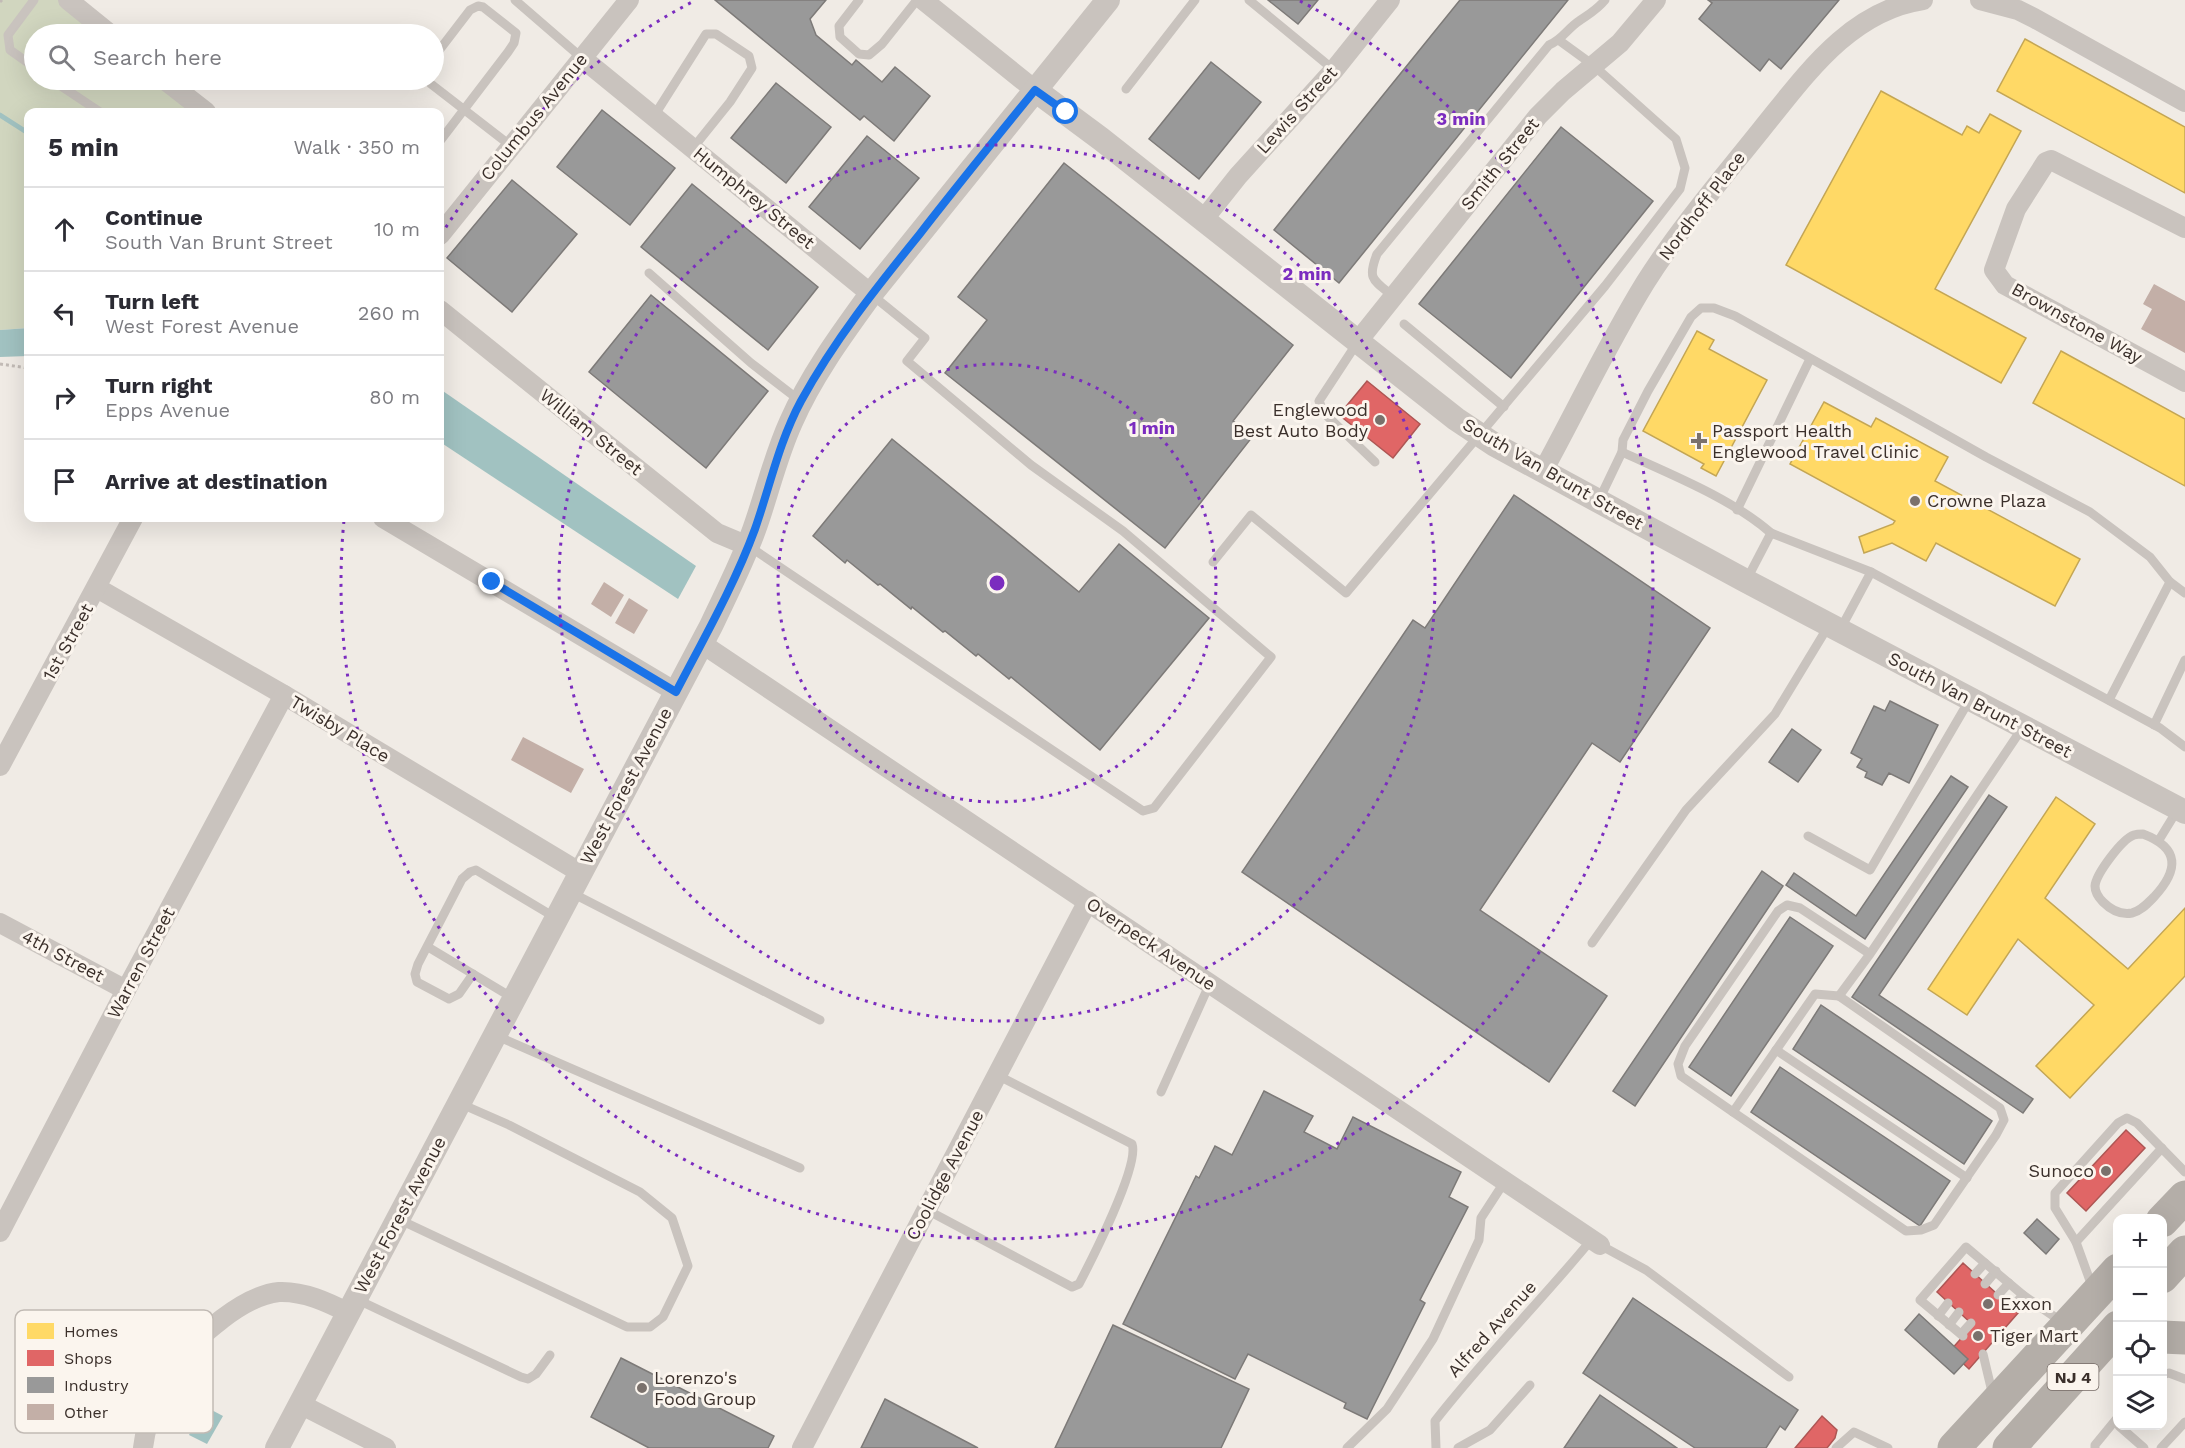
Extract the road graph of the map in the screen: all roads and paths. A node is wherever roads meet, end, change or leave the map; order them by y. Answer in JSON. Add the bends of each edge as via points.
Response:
{"nodes":[{"id":1,"x":34,"y":0,"type":"edge"},
{"id":2,"x":68,"y":0,"type":"edge"},
{"id":3,"x":515,"y":0,"type":"edge"},
{"id":4,"x":629,"y":0,"type":"edge"},
{"id":5,"x":859,"y":0,"type":"edge"},
{"id":6,"x":917,"y":0,"type":"edge"},
{"id":7,"x":923,"y":0,"type":"edge"},
{"id":8,"x":1108,"y":0,"type":"edge"},
{"id":9,"x":1195,"y":0,"type":"edge"},
{"id":10,"x":1249,"y":0,"type":"edge"},
{"id":11,"x":1390,"y":0,"type":"edge"},
{"id":12,"x":1605,"y":0,"type":"edge"},
{"id":13,"x":1656,"y":0,"type":"edge"},
{"id":14,"x":1923,"y":0,"type":"edge"},
{"id":15,"x":1980,"y":0,"type":"edge"},
{"id":16,"x":98,"y":24,"type":"edge"},
{"id":17,"x":1560,"y":40,"type":"junction"},
{"id":18,"x":444,"y":44,"type":"edge"},
{"id":19,"x":582,"y":58,"type":"junction"},
{"id":20,"x":24,"y":60,"type":"edge"},
{"id":21,"x":1593,"y":65,"type":"junction"},
{"id":22,"x":1334,"y":70,"type":"junction"},
{"id":23,"x":1126,"y":88,"type":"dead end"},
{"id":24,"x":67,"y":90,"type":"edge"},
{"id":25,"x":178,"y":90,"type":"edge"},
{"id":26,"x":439,"y":90,"type":"edge"},
{"id":27,"x":1035,"y":90,"type":"junction"},
{"id":28,"x":2185,"y":102,"type":"edge"},
{"id":29,"x":94,"y":108,"type":"edge"},
{"id":30,"x":201,"y":108,"type":"edge"},
{"id":31,"x":466,"y":110,"type":"junction"},
{"id":32,"x":654,"y":116,"type":"junction"},
{"id":33,"x":444,"y":136,"type":"edge"},
{"id":34,"x":511,"y":146,"type":"junction"},
{"id":35,"x":693,"y":148,"type":"junction"},
{"id":36,"x":1203,"y":220,"type":"junction"},
{"id":37,"x":2185,"y":228,"type":"edge"},
{"id":38,"x":444,"y":230,"type":"edge"},
{"id":39,"x":649,"y":273,"type":"dead end"},
{"id":40,"x":871,"y":294,"type":"junction"},
{"id":41,"x":1393,"y":296,"type":"junction"},
{"id":42,"x":444,"y":313,"type":"edge"},
{"id":43,"x":1404,"y":324,"type":"dead end"},
{"id":44,"x":1358,"y":341,"type":"junction"},
{"id":45,"x":1810,"y":359,"type":"junction"},
{"id":46,"x":0,"y":364,"type":"edge"},
{"id":47,"x":24,"y":367,"type":"edge"},
{"id":48,"x":2185,"y":381,"type":"edge"},
{"id":49,"x":801,"y":402,"type":"junction"},
{"id":50,"x":1504,"y":407,"type":"junction"},
{"id":51,"x":1480,"y":435,"type":"junction"},
{"id":52,"x":1622,"y":452,"type":"junction"},
{"id":53,"x":1375,"y":462,"type":"dead end"},
{"id":54,"x":1543,"y":471,"type":"junction"},
{"id":55,"x":1598,"y":502,"type":"junction"},
{"id":56,"x":1737,"y":510,"type":"junction"},
{"id":57,"x":132,"y":522,"type":"edge"},
{"id":58,"x":390,"y":522,"type":"edge"},
{"id":59,"x":1771,"y":533,"type":"junction"},
{"id":60,"x":748,"y":546,"type":"junction"},
{"id":61,"x":1213,"y":562,"type":"dead end"},
{"id":62,"x":1871,"y":572,"type":"junction"},
{"id":63,"x":1746,"y":581,"type":"junction"},
{"id":64,"x":2170,"y":582,"type":"junction"},
{"id":65,"x":97,"y":588,"type":"junction"},
{"id":66,"x":2185,"y":593,"type":"edge"},
{"id":67,"x":1834,"y":628,"type":"junction"},
{"id":68,"x":706,"y":634,"type":"junction"},
{"id":69,"x":2185,"y":660,"type":"edge"},
{"id":70,"x":676,"y":692,"type":"junction"},
{"id":71,"x":284,"y":695,"type":"junction"},
{"id":72,"x":1970,"y":699,"type":"junction"},
{"id":73,"x":2109,"y":700,"type":"junction"},
{"id":74,"x":2154,"y":725,"type":"junction"},
{"id":75,"x":2024,"y":727,"type":"junction"},
{"id":76,"x":2185,"y":747,"type":"edge"},
{"id":77,"x":0,"y":766,"type":"edge"},
{"id":78,"x":2181,"y":811,"type":"edge"},
{"id":79,"x":1808,"y":836,"type":"dead end"},
{"id":80,"x":2159,"y":840,"type":"junction"},
{"id":81,"x":575,"y":882,"type":"junction"},
{"id":82,"x":1088,"y":901,"type":"junction"},
{"id":83,"x":556,"y":918,"type":"junction"},
{"id":84,"x":0,"y":923,"type":"edge"},
{"id":85,"x":1592,"y":943,"type":"dead end"},
{"id":86,"x":428,"y":947,"type":"junction"},
{"id":87,"x":1870,"y":954,"type":"junction"},
{"id":88,"x":473,"y":974,"type":"junction"},
{"id":89,"x":1210,"y":983,"type":"junction"},
{"id":90,"x":126,"y":990,"type":"junction"},
{"id":91,"x":1839,"y":996,"type":"junction"},
{"id":92,"x":514,"y":999,"type":"junction"},
{"id":93,"x":820,"y":1020,"type":"dead end"},
{"id":94,"x":495,"y":1035,"type":"junction"},
{"id":95,"x":1776,"y":1050,"type":"junction"},
{"id":96,"x":997,"y":1075,"type":"junction"},
{"id":97,"x":1161,"y":1092,"type":"dead end"},
{"id":98,"x":459,"y":1103,"type":"junction"},
{"id":99,"x":1734,"y":1112,"type":"junction"},
{"id":100,"x":2162,"y":1148,"type":"junction"},
{"id":101,"x":800,"y":1168,"type":"dead end"},
{"id":102,"x":2185,"y":1172,"type":"edge"},
{"id":103,"x":1967,"y":1178,"type":"junction"},
{"id":104,"x":1505,"y":1181,"type":"junction"},
{"id":105,"x":2185,"y":1197,"type":"edge"},
{"id":106,"x":927,"y":1210,"type":"junction"},
{"id":107,"x":2167,"y":1217,"type":"edge"},
{"id":108,"x":398,"y":1219,"type":"junction"},
{"id":109,"x":0,"y":1232,"type":"edge"},
{"id":110,"x":1596,"y":1242,"type":"junction"},
{"id":111,"x":2076,"y":1242,"type":"junction"},
{"id":112,"x":2185,"y":1252,"type":"edge"},
{"id":113,"x":1985,"y":1263,"type":"junction"},
{"id":114,"x":1996,"y":1271,"type":"junction"},
{"id":115,"x":2167,"y":1272,"type":"edge"},
{"id":116,"x":1975,"y":1274,"type":"dead end"},
{"id":117,"x":2113,"y":1275,"type":"edge"},
{"id":118,"x":2009,"y":1283,"type":"junction"},
{"id":119,"x":1985,"y":1284,"type":"dead end"},
{"id":120,"x":2023,"y":1294,"type":"junction"},
{"id":121,"x":2095,"y":1294,"type":"junction"},
{"id":122,"x":1998,"y":1295,"type":"dead end"},
{"id":123,"x":1948,"y":1303,"type":"dead end"},
{"id":124,"x":352,"y":1306,"type":"junction"},
{"id":125,"x":2012,"y":1307,"type":"dead end"},
{"id":126,"x":1959,"y":1312,"type":"dead end"},
{"id":127,"x":1938,"y":1316,"type":"junction"},
{"id":128,"x":1971,"y":1323,"type":"dead end"},
{"id":129,"x":1949,"y":1325,"type":"junction"},
{"id":130,"x":2066,"y":1326,"type":"junction"},
{"id":131,"x":213,"y":1327,"type":"edge"},
{"id":132,"x":2113,"y":1333,"type":"edge"},
{"id":133,"x":2167,"y":1337,"type":"edge"},
{"id":134,"x":2185,"y":1338,"type":"edge"},
{"id":135,"x":1983,"y":1354,"type":"dead end"},
{"id":136,"x":550,"y":1355,"type":"dead end"},
{"id":137,"x":2113,"y":1366,"type":"edge"},
{"id":138,"x":2167,"y":1374,"type":"edge"},
{"id":139,"x":1789,"y":1377,"type":"dead end"},
{"id":140,"x":2185,"y":1378,"type":"edge"},
{"id":141,"x":1530,"y":1386,"type":"dead end"},
{"id":142,"x":300,"y":1404,"type":"junction"},
{"id":143,"x":1990,"y":1408,"type":"junction"},
{"id":144,"x":2185,"y":1422,"type":"edge"},
{"id":145,"x":2113,"y":1425,"type":"edge"},
{"id":146,"x":2125,"y":1430,"type":"edge"},
{"id":147,"x":147,"y":1433,"type":"edge"},
{"id":148,"x":2019,"y":1437,"type":"edge"},
{"id":149,"x":143,"y":1448,"type":"edge"},
{"id":150,"x":277,"y":1448,"type":"edge"},
{"id":151,"x":386,"y":1448,"type":"edge"},
{"id":152,"x":802,"y":1448,"type":"edge"},
{"id":153,"x":1347,"y":1448,"type":"edge"},
{"id":154,"x":1436,"y":1448,"type":"edge"},
{"id":155,"x":1458,"y":1448,"type":"edge"},
{"id":156,"x":1836,"y":1448,"type":"edge"},
{"id":157,"x":1888,"y":1448,"type":"edge"},
{"id":158,"x":1954,"y":1448,"type":"edge"},
{"id":159,"x":2095,"y":1448,"type":"edge"},
{"id":160,"x":2144,"y":1448,"type":"edge"},
{"id":161,"x":2161,"y":1448,"type":"edge"}],
"edges":[{"from":1,"to":20,"type":"lane","via":[[8,35],[10,50]]},
{"from":2,"to":16,"type":"street"},
{"from":3,"to":19,"type":"lane"},
{"from":4,"to":19,"type":"street","name":"Columbus Avenue"},
{"from":5,"to":6,"type":"lane","via":[[839,26],[840,37],[859,54],[869,55]]},
{"from":7,"to":27,"type":"street","name":"South Van Brunt Street"},
{"from":8,"to":27,"type":"street","name":"West Forest Avenue"},
{"from":9,"to":23,"type":"lane"},
{"from":10,"to":22,"type":"lane"},
{"from":11,"to":22,"type":"street","name":"Lewis Street"},
{"from":12,"to":17,"type":"lane"},
{"from":13,"to":21,"type":"street","name":"Smith Street","via":[[1620,43]]},
{"from":14,"to":54,"type":"street","name":"Nordhoff Place","via":[[1890,8],[1836,43],[1812,67],[1684,225],[1631,308]]},
{"from":15,"to":28,"type":"street","via":[[2026,14]]},
{"from":17,"to":21,"type":"lane"},
{"from":17,"to":41,"type":"lane","via":[[1549,45],[1377,254],[1371,269],[1374,281]]},
{"from":18,"to":31,"type":"lane","via":[[470,10],[478,6],[516,33],[514,43]]},
{"from":19,"to":32,"type":"street","name":"Humphrey Street"},
{"from":19,"to":34,"type":"street","name":"Columbus Avenue"},
{"from":21,"to":41,"type":"street","name":"Smith Street","via":[[1539,116]]},
{"from":21,"to":50,"type":"lane","via":[[1676,139],[1685,168],[1680,189]]},
{"from":22,"to":36,"type":"street","name":"Lewis Street"},
{"from":24,"to":29,"type":"lane"},
{"from":25,"to":30,"type":"street"},
{"from":26,"to":31,"type":"lane"},
{"from":27,"to":36,"type":"street","name":"South Van Brunt Street"},
{"from":27,"to":40,"type":"street","name":"West Forest Avenue"},
{"from":31,"to":33,"type":"lane"},
{"from":31,"to":34,"type":"lane"},
{"from":32,"to":35,"type":"street","name":"Humphrey Street"},
{"from":32,"to":35,"type":"lane","via":[[706,34],[716,34],[749,57],[752,68]]},
{"from":34,"to":38,"type":"street","name":"Columbus Avenue"},
{"from":35,"to":40,"type":"street","name":"Humphrey Street"},
{"from":36,"to":44,"type":"street","name":"South Van Brunt Street"},
{"from":37,"to":48,"type":"street","name":"Brownstone Way","via":[[2051,160],[2016,209],[1994,270],[2006,285]]},
{"from":39,"to":49,"type":"lane"},
{"from":40,"to":49,"type":"street","name":"West Forest Avenue"},
{"from":40,"to":60,"type":"lane","name":"Humphrey Street","via":[[925,338],[907,361],[1031,465],[1124,531],[1271,657],[1154,807],[1143,811]]},
{"from":41,"to":44,"type":"street","name":"Smith Street"},
{"from":42,"to":60,"type":"street","name":"William Street","via":[[717,532]]},
{"from":43,"to":50,"type":"lane"},
{"from":44,"to":51,"type":"street","name":"South Van Brunt Street"},
{"from":44,"to":53,"type":"lane","via":[[1319,401],[1324,413]]},
{"from":45,"to":52,"type":"lane","via":[[1735,316],[1701,308],[1691,317],[1648,391],[1623,440]]},
{"from":45,"to":56,"type":"lane"},
{"from":45,"to":64,"type":"lane","via":[[2090,512],[2150,557]]},
{"from":46,"to":47,"type":"path"},
{"from":49,"to":60,"type":"street","name":"West Forest Avenue","via":[[777,456]]},
{"from":50,"to":51,"type":"lane"},
{"from":51,"to":54,"type":"street","name":"South Van Brunt Street"},
{"from":51,"to":61,"type":"lane","via":[[1346,592],[1251,515]]},
{"from":52,"to":55,"type":"lane"},
{"from":52,"to":56,"type":"lane"},
{"from":54,"to":55,"type":"street","name":"South Van Brunt Street"},
{"from":55,"to":63,"type":"street","name":"South Van Brunt Street"},
{"from":56,"to":59,"type":"lane"},
{"from":57,"to":65,"type":"street","name":"1st Street"},
{"from":58,"to":70,"type":"street"},
{"from":59,"to":62,"type":"lane"},
{"from":59,"to":63,"type":"lane"},
{"from":60,"to":68,"type":"street","name":"West Forest Avenue"},
{"from":62,"to":67,"type":"lane"},
{"from":62,"to":73,"type":"lane"},
{"from":63,"to":67,"type":"street","name":"South Van Brunt Street"},
{"from":64,"to":66,"type":"lane"},
{"from":64,"to":73,"type":"lane"},
{"from":65,"to":71,"type":"street","name":"Twisby Place"},
{"from":65,"to":77,"type":"street","name":"1st Street"},
{"from":67,"to":72,"type":"street","name":"South Van Brunt Street"},
{"from":67,"to":85,"type":"lane","via":[[1775,714],[1686,810]]},
{"from":68,"to":70,"type":"street","name":"West Forest Avenue"},
{"from":68,"to":82,"type":"street","name":"Overpeck Avenue"},
{"from":69,"to":74,"type":"lane"},
{"from":70,"to":81,"type":"street","name":"West Forest Avenue"},
{"from":71,"to":81,"type":"street","name":"Twisby Place"},
{"from":71,"to":90,"type":"street","name":"Warren Street"},
{"from":72,"to":75,"type":"street","name":"South Van Brunt Street"},
{"from":72,"to":79,"type":"lane","via":[[1870,870]]},
{"from":73,"to":74,"type":"lane"},
{"from":74,"to":76,"type":"lane"},
{"from":75,"to":78,"type":"street","name":"South Van Brunt Street"},
{"from":75,"to":87,"type":"lane"},
{"from":78,"to":80,"type":"lane"},
{"from":80,"to":80,"type":"lane","via":[[2134,835],[2101,871],[2095,890],[2112,910],[2134,913],[2159,891],[2173,866],[2172,857]]},
{"from":81,"to":83,"type":"street","name":"West Forest Avenue"},
{"from":81,"to":93,"type":"lane"},
{"from":82,"to":89,"type":"street","name":"Overpeck Avenue"},
{"from":82,"to":96,"type":"street","name":"Coolidge Avenue"},
{"from":83,"to":86,"type":"lane","via":[[476,870],[462,879]]},
{"from":83,"to":92,"type":"street","name":"West Forest Avenue"},
{"from":84,"to":90,"type":"street","name":"4th Street"},
{"from":86,"to":88,"type":"lane"},
{"from":86,"to":88,"type":"lane","via":[[418,964],[417,982],[449,999],[459,994]]},
{"from":87,"to":91,"type":"lane"},
{"from":87,"to":99,"type":"lane","via":[[1800,908],[1788,905],[1779,911],[1685,1046],[1678,1064],[1681,1076]]},
{"from":88,"to":92,"type":"lane"},
{"from":89,"to":97,"type":"lane"},
{"from":89,"to":104,"type":"street","name":"Overpeck Avenue"},
{"from":90,"to":109,"type":"street","name":"Warren Street"},
{"from":91,"to":95,"type":"lane","via":[[1815,994]]},
{"from":91,"to":103,"type":"lane","via":[[2000,1108],[2004,1120]]},
{"from":92,"to":94,"type":"street","name":"West Forest Avenue"},
{"from":94,"to":98,"type":"street","name":"West Forest Avenue"},
{"from":94,"to":101,"type":"lane"},
{"from":95,"to":99,"type":"lane"},
{"from":95,"to":103,"type":"lane"},
{"from":96,"to":106,"type":"street","name":"Coolidge Avenue"},
{"from":96,"to":106,"type":"lane","via":[[1132,1144],[1134,1149],[1108,1228],[1079,1284],[1072,1287]]},
{"from":98,"to":108,"type":"street","name":"West Forest Avenue"},
{"from":98,"to":108,"type":"lane","via":[[640,1192],[672,1218],[688,1266],[663,1317],[650,1327],[627,1327]]},
{"from":99,"to":103,"type":"lane","via":[[1906,1231],[1934,1225]]},
{"from":100,"to":102,"type":"lane"},
{"from":100,"to":111,"type":"lane"},
{"from":100,"to":111,"type":"lane","via":[[2137,1123],[2127,1118],[2118,1123],[2055,1193],[2055,1208]]},
{"from":104,"to":110,"type":"street","name":"Overpeck Avenue"},
{"from":104,"to":153,"type":"lane","via":[[1481,1218],[1479,1240],[1433,1339],[1387,1409]]},
{"from":105,"to":107,"type":"highway"},
{"from":106,"to":152,"type":"street","name":"Coolidge Avenue"},
{"from":108,"to":124,"type":"street","name":"West Forest Avenue"},
{"from":110,"to":139,"type":"lane","via":[[1646,1270]]},
{"from":110,"to":154,"type":"lane","name":"Alfred Avenue","via":[[1466,1381],[1435,1421]]},
{"from":111,"to":121,"type":"lane"},
{"from":112,"to":115,"type":"highway"},
{"from":113,"to":114,"type":"lane"},
{"from":113,"to":116,"type":"lane"},
{"from":113,"to":127,"type":"lane","via":[[1966,1247],[1920,1300]]},
{"from":114,"to":118,"type":"lane"},
{"from":114,"to":119,"type":"lane"},
{"from":117,"to":121,"type":"highway","number":"NJ 4"},
{"from":118,"to":120,"type":"lane"},
{"from":118,"to":122,"type":"lane"},
{"from":120,"to":125,"type":"lane"},
{"from":120,"to":130,"type":"lane"},
{"from":121,"to":130,"type":"highway","number":"NJ 4"},
{"from":123,"to":127,"type":"lane"},
{"from":124,"to":131,"type":"street","via":[[308,1295],[276,1293],[255,1298]]},
{"from":124,"to":136,"type":"lane","via":[[528,1379]]},
{"from":124,"to":142,"type":"street","name":"West Forest Avenue"},
{"from":126,"to":129,"type":"lane"},
{"from":127,"to":129,"type":"lane"},
{"from":128,"to":129,"type":"lane","via":[[1962,1335]]},
{"from":130,"to":143,"type":"highway","number":"NJ 4"},
{"from":132,"to":148,"type":"highway","number":"NJ 4"},
{"from":133,"to":134,"type":"highway"},
{"from":135,"to":143,"type":"lane"},
{"from":137,"to":148,"type":"highway","via":[[2092,1386]]},
{"from":138,"to":140,"type":"lane"},
{"from":141,"to":155,"type":"lane","via":[[1490,1430]]},
{"from":142,"to":150,"type":"street","name":"West Forest Avenue"},
{"from":142,"to":151,"type":"street"},
{"from":143,"to":158,"type":"highway","number":"NJ 4"},
{"from":144,"to":161,"type":"lane"},
{"from":145,"to":159,"type":"lane"},
{"from":146,"to":160,"type":"lane"},
{"from":147,"to":149,"type":"street"},
{"from":156,"to":157,"type":"lane","via":[[1854,1432]]}]}
